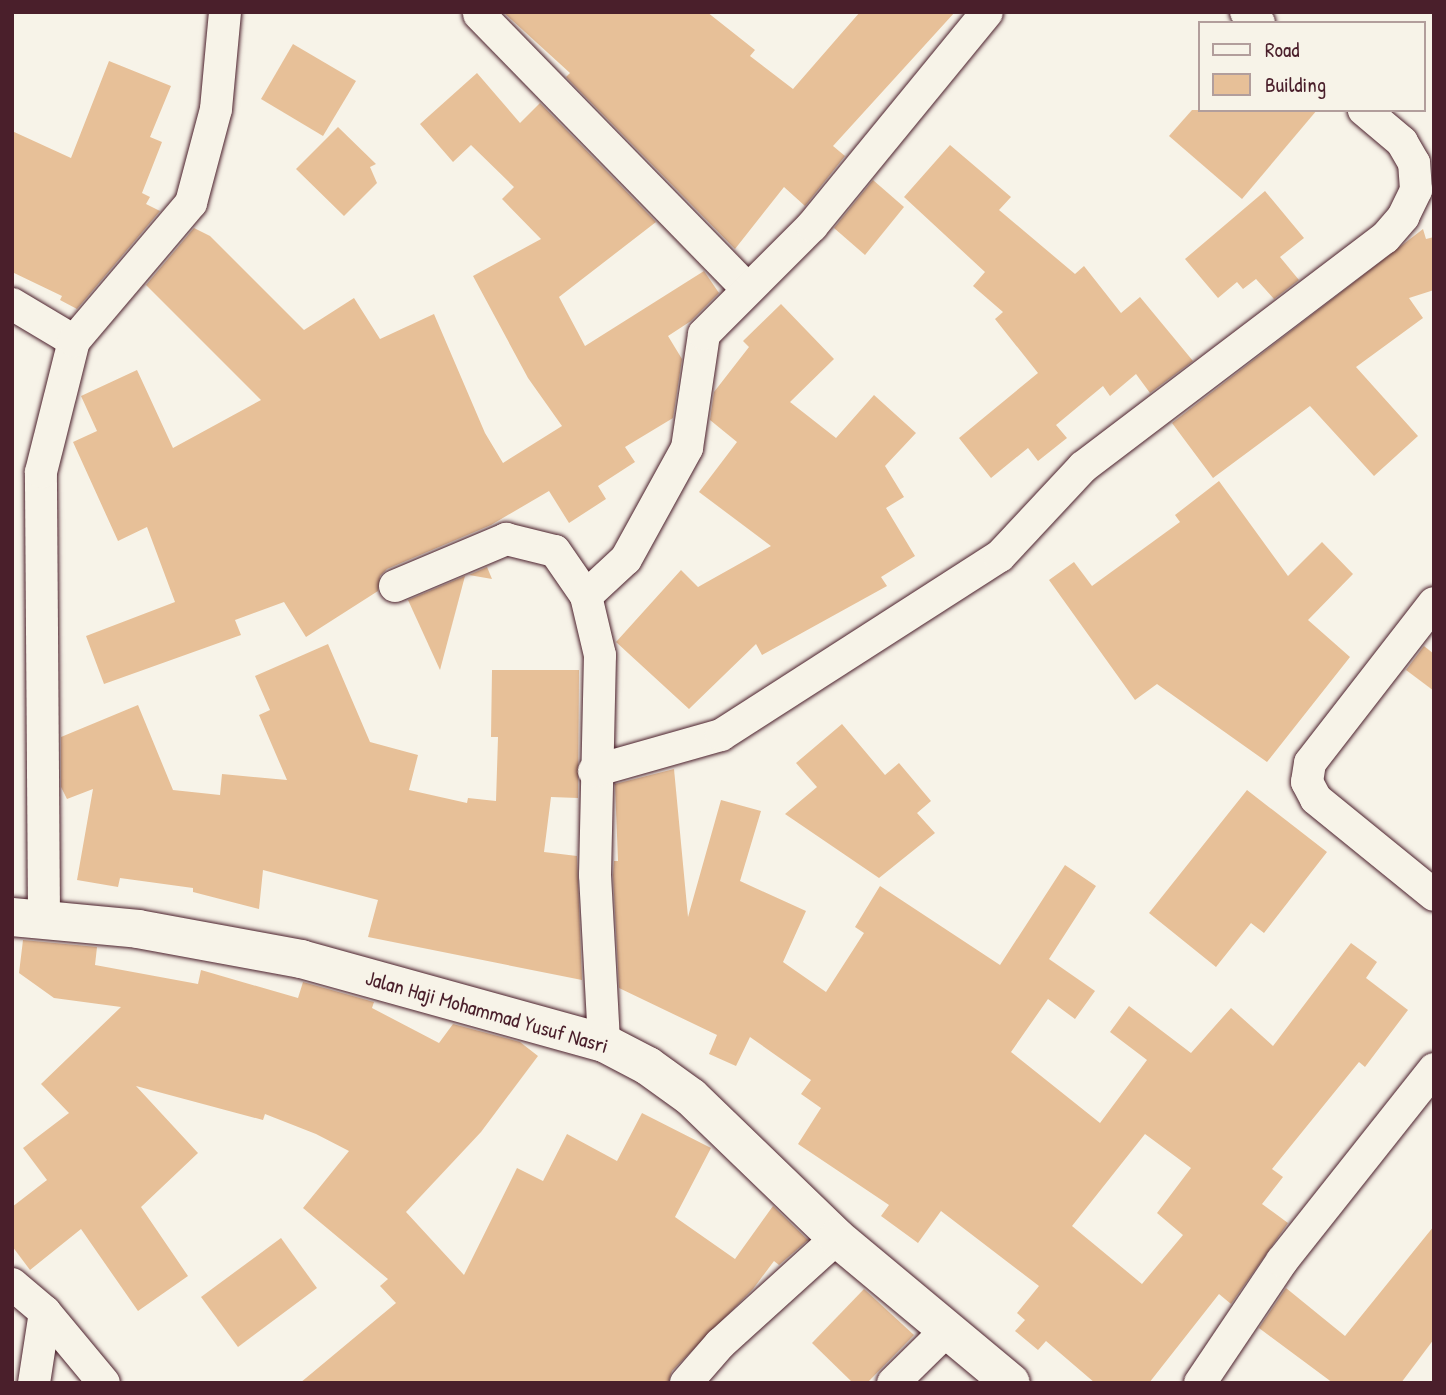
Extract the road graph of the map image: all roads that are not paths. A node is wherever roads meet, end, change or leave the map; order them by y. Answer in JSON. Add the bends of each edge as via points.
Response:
{"nodes":[{"id":1,"x":225,"y":12,"type":"edge"},
{"id":2,"x":987,"y":12,"type":"edge"},
{"id":3,"x":479,"y":13,"type":"edge"},
{"id":4,"x":1366,"y":112,"type":"edge"},
{"id":5,"x":747,"y":289,"type":"junction"},
{"id":6,"x":12,"y":304,"type":"edge"},
{"id":7,"x":74,"y":341,"type":"junction"},
{"id":8,"x":395,"y":586,"type":"dead end"},
{"id":9,"x":586,"y":596,"type":"junction"},
{"id":10,"x":1434,"y":603,"type":"edge"},
{"id":11,"x":594,"y":771,"type":"junction"},
{"id":12,"x":1434,"y":895,"type":"edge"},
{"id":13,"x":28,"y":917,"type":"edge"},
{"id":14,"x":604,"y":1043,"type":"junction"},
{"id":15,"x":1434,"y":1069,"type":"edge"},
{"id":16,"x":837,"y":1238,"type":"junction"},
{"id":17,"x":12,"y":1284,"type":"edge"},
{"id":18,"x":45,"y":1312,"type":"junction"},
{"id":19,"x":947,"y":1330,"type":"junction"},
{"id":20,"x":34,"y":1383,"type":"edge"},
{"id":21,"x":104,"y":1383,"type":"edge"},
{"id":22,"x":686,"y":1383,"type":"edge"},
{"id":23,"x":893,"y":1383,"type":"edge"},
{"id":24,"x":1011,"y":1383,"type":"edge"},
{"id":25,"x":1200,"y":1383,"type":"edge"}],
"edges":[{"from":1,"to":7,"type":"street","via":[[216,109],[191,202]]},
{"from":2,"to":5,"type":"street","via":[[812,226]]},
{"from":3,"to":5,"type":"street"},
{"from":4,"to":11,"type":"street","via":[[1402,142],[1414,163],[1416,190],[1403,218],[1385,238],[1083,467],[1000,556],[721,735]]},
{"from":5,"to":9,"type":"street","via":[[705,334],[687,448],[626,559]]},
{"from":6,"to":7,"type":"street"},
{"from":7,"to":13,"type":"street","via":[[41,472]]},
{"from":8,"to":9,"type":"street","via":[[506,539],[555,551]]},
{"from":9,"to":11,"type":"street","via":[[600,655]]},
{"from":10,"to":12,"type":"street","via":[[1310,762],[1307,782],[1316,799]]},
{"from":11,"to":14,"type":"street"},
{"from":13,"to":14,"type":"street","name":"Jalan Haji Mohammad Yusuf Nasri","via":[[301,959]]},
{"from":14,"to":16,"type":"street","name":"Jalan Haji Mohammad Yusuf Nasri","via":[[648,1066],[691,1097]]},
{"from":15,"to":25,"type":"street","via":[[1282,1261]]},
{"from":16,"to":19,"type":"street","name":"Jalan Haji Mohammad Yusuf Nasri"},
{"from":16,"to":22,"type":"street","via":[[720,1344]]},
{"from":17,"to":18,"type":"street"},
{"from":18,"to":20,"type":"street"},
{"from":18,"to":21,"type":"street"},
{"from":19,"to":23,"type":"street"},
{"from":19,"to":24,"type":"street","name":"Jalan Haji Mohammad Yusuf Nasri"}]}
